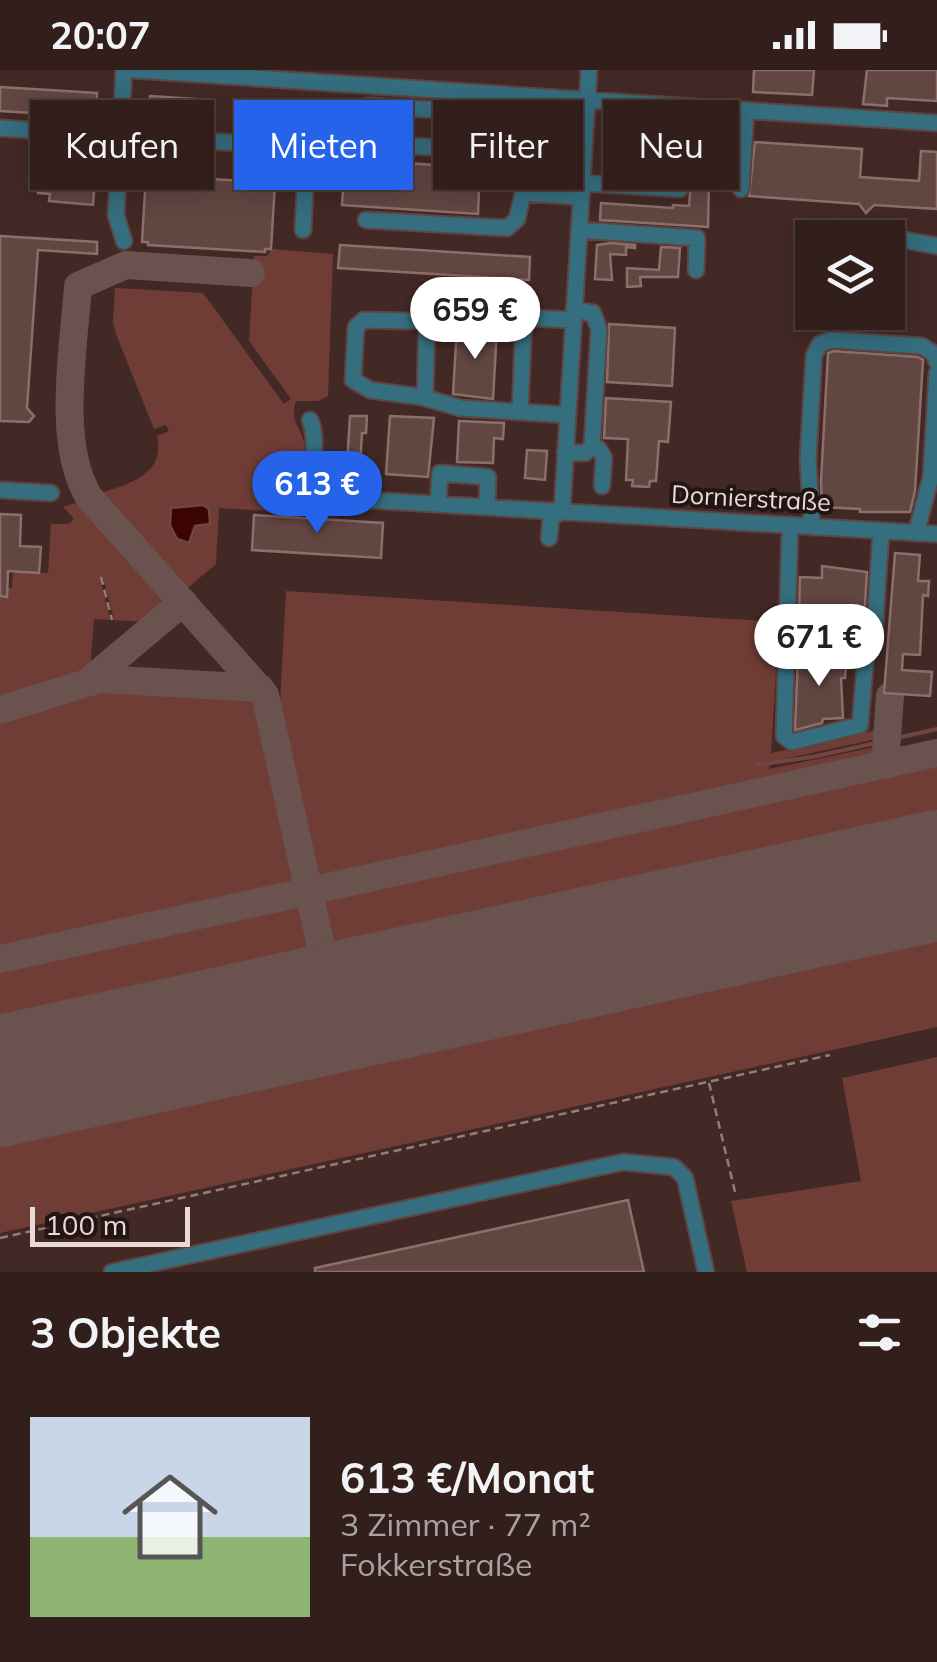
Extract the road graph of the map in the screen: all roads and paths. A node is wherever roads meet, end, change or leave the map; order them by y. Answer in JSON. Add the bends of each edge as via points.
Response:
{"nodes":[{"id":1,"x":124,"y":70,"type":"edge"},
{"id":2,"x":134,"y":70,"type":"edge"},
{"id":3,"x":588,"y":70,"type":"edge"},
{"id":4,"x":211,"y":73,"type":"edge"},
{"id":5,"x":587,"y":99,"type":"junction"},
{"id":6,"x":123,"y":100,"type":"edge"},
{"id":7,"x":433,"y":110,"type":"edge"},
{"id":8,"x":746,"y":110,"type":"junction"},
{"id":9,"x":937,"y":124,"type":"edge"},
{"id":10,"x":0,"y":128,"type":"edge"},
{"id":11,"x":30,"y":130,"type":"edge"},
{"id":12,"x":214,"y":141,"type":"edge"},
{"id":13,"x":433,"y":147,"type":"edge"},
{"id":14,"x":583,"y":172,"type":"edge"},
{"id":15,"x":741,"y":189,"type":"dead end"},
{"id":16,"x":118,"y":190,"type":"edge"},
{"id":17,"x":523,"y":190,"type":"edge"},
{"id":18,"x":582,"y":190,"type":"joint"},
{"id":19,"x":523,"y":194,"type":"junction"},
{"id":20,"x":366,"y":220,"type":"dead end"},
{"id":21,"x":303,"y":230,"type":"dead end"},
{"id":22,"x":579,"y":230,"type":"junction"},
{"id":23,"x":124,"y":240,"type":"dead end"},
{"id":24,"x":905,"y":240,"type":"edge"},
{"id":25,"x":937,"y":246,"type":"edge"},
{"id":26,"x":696,"y":270,"type":"dead end"},
{"id":27,"x":574,"y":316,"type":"junction"},
{"id":28,"x":428,"y":318,"type":"junction"},
{"id":29,"x":524,"y":318,"type":"junction"},
{"id":30,"x":937,"y":362,"type":"edge"},
{"id":31,"x":937,"y":373,"type":"edge"},
{"id":32,"x":425,"y":398,"type":"junction"},
{"id":33,"x":520,"y":412,"type":"junction"},
{"id":34,"x":568,"y":415,"type":"junction"},
{"id":35,"x":310,"y":420,"type":"dead end"},
{"id":36,"x":592,"y":446,"type":"junction"},
{"id":37,"x":566,"y":452,"type":"junction"},
{"id":38,"x":602,"y":486,"type":"dead end"},
{"id":39,"x":0,"y":490,"type":"edge"},
{"id":40,"x":51,"y":493,"type":"dead end"},
{"id":41,"x":438,"y":504,"type":"junction"},
{"id":42,"x":487,"y":507,"type":"junction"},
{"id":43,"x":562,"y":512,"type":"junction"},
{"id":44,"x":790,"y":526,"type":"junction"},
{"id":45,"x":812,"y":527,"type":"junction"},
{"id":46,"x":881,"y":531,"type":"junction"},
{"id":47,"x":916,"y":533,"type":"junction"},
{"id":48,"x":937,"y":534,"type":"edge"},
{"id":49,"x":550,"y":538,"type":"dead end"},
{"id":50,"x":101,"y":577,"type":"dead end"},
{"id":51,"x":112,"y":620,"type":"dead end"},
{"id":52,"x":785,"y":635,"type":"junction"},
{"id":53,"x":872,"y":639,"type":"junction"},
{"id":54,"x":830,"y":1055,"type":"dead end"},
{"id":55,"x":709,"y":1082,"type":"junction"},
{"id":56,"x":736,"y":1196,"type":"dead end"},
{"id":57,"x":0,"y":1238,"type":"edge"},
{"id":58,"x":112,"y":1272,"type":"edge"},
{"id":59,"x":706,"y":1272,"type":"edge"}],
"edges":[{"from":1,"to":6,"type":"street"},
{"from":2,"to":4,"type":"street"},
{"from":3,"to":5,"type":"street"},
{"from":4,"to":5,"type":"street"},
{"from":5,"to":8,"type":"street"},
{"from":5,"to":14,"type":"street"},
{"from":7,"to":13,"type":"street","via":[[360,110],[362,140]]},
{"from":8,"to":9,"type":"street"},
{"from":8,"to":15,"type":"street"},
{"from":10,"to":11,"type":"street"},
{"from":12,"to":21,"type":"street","via":[[308,147]]},
{"from":16,"to":23,"type":"street"},
{"from":17,"to":19,"type":"street"},
{"from":18,"to":19,"type":"street"},
{"from":18,"to":22,"type":"street"},
{"from":19,"to":20,"type":"street","via":[[518,219],[507,228]]},
{"from":22,"to":26,"type":"street","via":[[696,238]]},
{"from":22,"to":27,"type":"street"},
{"from":24,"to":25,"type":"street"},
{"from":27,"to":29,"type":"street"},
{"from":27,"to":34,"type":"street"},
{"from":27,"to":36,"type":"street","via":[[593,313],[599,324]]},
{"from":28,"to":29,"type":"street"},
{"from":28,"to":32,"type":"street"},
{"from":28,"to":32,"type":"street","via":[[364,320],[356,327],[352,380],[370,390]]},
{"from":29,"to":33,"type":"street"},
{"from":30,"to":45,"type":"street","via":[[922,346],[820,344],[808,459]]},
{"from":31,"to":47,"type":"street","via":[[931,477]]},
{"from":32,"to":33,"type":"street"},
{"from":33,"to":34,"type":"street"},
{"from":34,"to":37,"type":"street"},
{"from":35,"to":41,"type":"street","name":"Dornierstraße","via":[[314,480],[322,493]]},
{"from":36,"to":37,"type":"street","via":[[584,453]]},
{"from":36,"to":38,"type":"street","via":[[604,458]]},
{"from":37,"to":43,"type":"street"},
{"from":39,"to":40,"type":"street"},
{"from":41,"to":42,"type":"street","name":"Dornierstraße"},
{"from":41,"to":42,"type":"street","via":[[440,474],[488,477]]},
{"from":42,"to":43,"type":"street","name":"Dornierstraße"},
{"from":43,"to":44,"type":"street","name":"Dornierstraße"},
{"from":43,"to":49,"type":"street","via":[[551,517]]},
{"from":44,"to":45,"type":"street","name":"Dornierstraße"},
{"from":44,"to":52,"type":"street"},
{"from":45,"to":46,"type":"street","name":"Dornierstraße"},
{"from":46,"to":47,"type":"street","name":"Dornierstraße"},
{"from":46,"to":53,"type":"street"},
{"from":47,"to":48,"type":"street","name":"Dornierstraße"},
{"from":50,"to":51,"type":"path"},
{"from":52,"to":53,"type":"street"},
{"from":52,"to":53,"type":"street","via":[[784,736],[792,742],[860,724]]},
{"from":54,"to":55,"type":"path"},
{"from":55,"to":56,"type":"path"},
{"from":55,"to":57,"type":"path"},
{"from":58,"to":59,"type":"street","via":[[623,1162],[674,1167],[686,1178]]}]}
